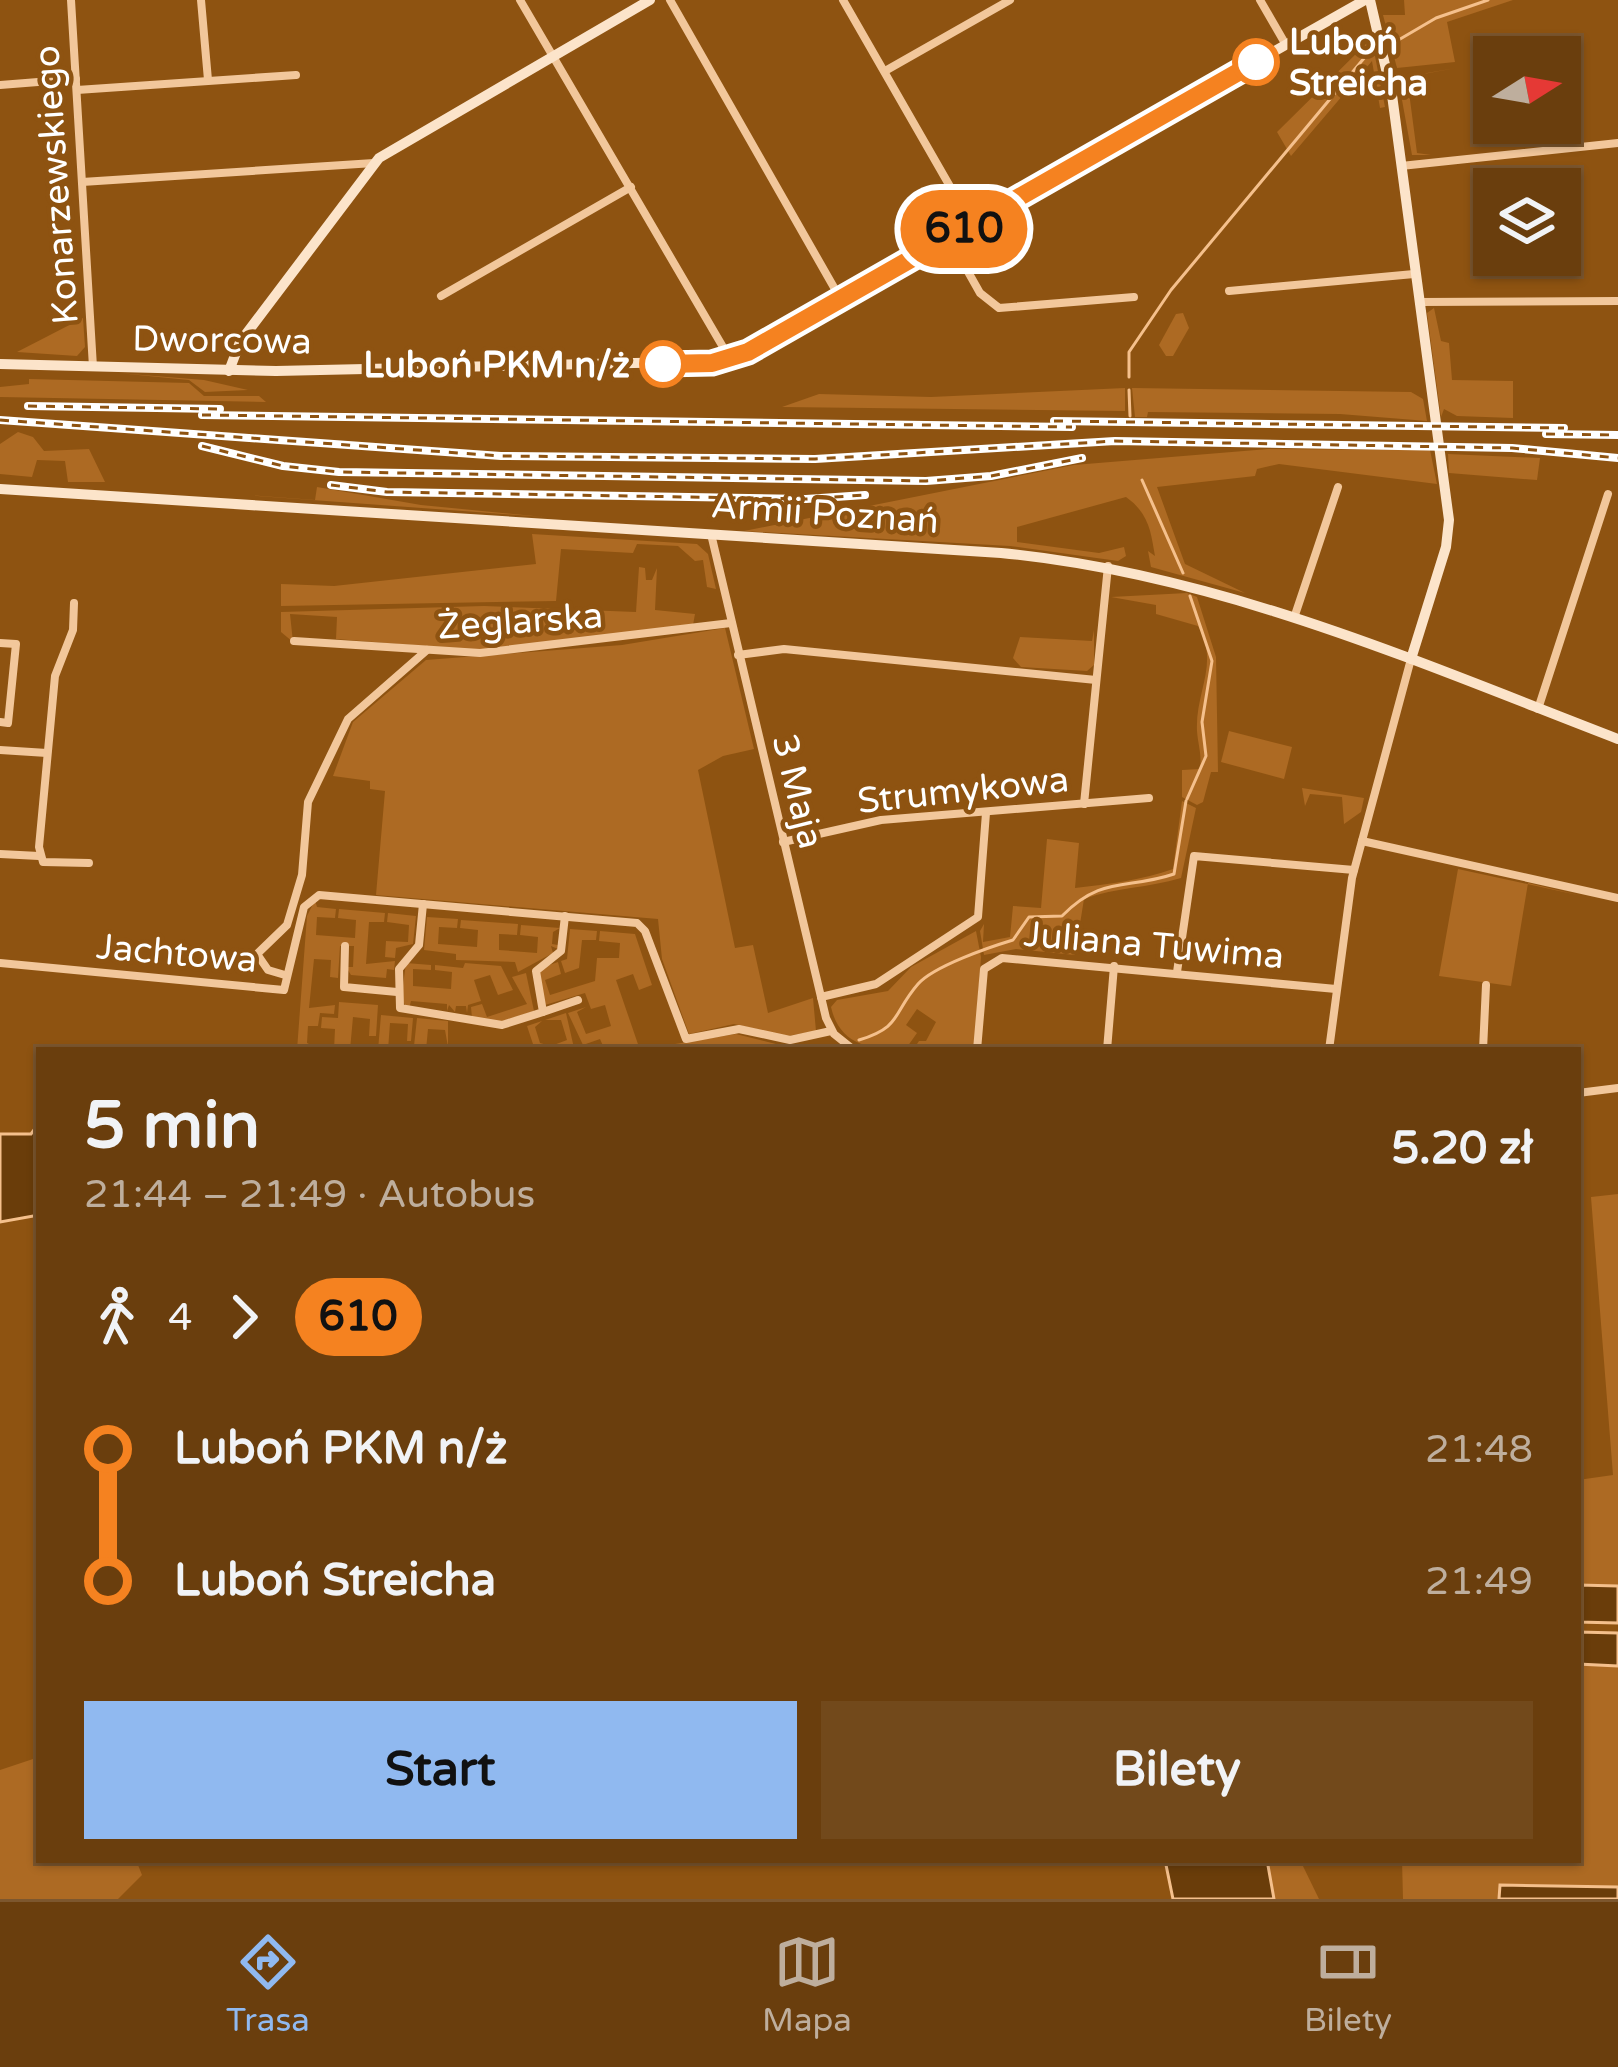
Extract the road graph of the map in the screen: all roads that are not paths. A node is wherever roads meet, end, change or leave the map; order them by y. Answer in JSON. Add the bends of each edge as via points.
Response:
{"nodes":[{"id":1,"x":71,"y":0,"type":"edge"},
{"id":2,"x":201,"y":0,"type":"edge"},
{"id":3,"x":520,"y":0,"type":"edge"},
{"id":4,"x":650,"y":0,"type":"edge"},
{"id":5,"x":670,"y":0,"type":"edge"},
{"id":6,"x":844,"y":0,"type":"edge"},
{"id":7,"x":1010,"y":0,"type":"edge"},
{"id":8,"x":1260,"y":0,"type":"edge"},
{"id":9,"x":1368,"y":0,"type":"edge"},
{"id":10,"x":1286,"y":45,"type":"junction"},
{"id":11,"x":553,"y":55,"type":"junction"},
{"id":12,"x":885,"y":71,"type":"junction"},
{"id":13,"x":296,"y":75,"type":"dead end"},
{"id":14,"x":208,"y":80,"type":"junction"},
{"id":15,"x":0,"y":85,"type":"edge"},
{"id":16,"x":76,"y":85,"type":"junction"},
{"id":17,"x":1618,"y":143,"type":"edge"},
{"id":18,"x":374,"y":163,"type":"junction"},
{"id":19,"x":1401,"y":166,"type":"junction"},
{"id":20,"x":82,"y":182,"type":"junction"},
{"id":21,"x":631,"y":187,"type":"junction"},
{"id":22,"x":972,"y":225,"type":"junction"},
{"id":23,"x":949,"y":238,"type":"junction"},
{"id":24,"x":1414,"y":274,"type":"junction"},
{"id":25,"x":1229,"y":291,"type":"dead end"},
{"id":26,"x":441,"y":296,"type":"dead end"},
{"id":27,"x":1134,"y":298,"type":"dead end"},
{"id":28,"x":841,"y":299,"type":"junction"},
{"id":29,"x":1618,"y":301,"type":"edge"},
{"id":30,"x":1417,"y":302,"type":"junction"},
{"id":31,"x":731,"y":360,"type":"junction"},
{"id":32,"x":0,"y":364,"type":"edge"},
{"id":33,"x":93,"y":367,"type":"junction"},
{"id":34,"x":229,"y":370,"type":"junction"},
{"id":35,"x":1338,"y":487,"type":"dead end"},
{"id":36,"x":0,"y":489,"type":"edge"},
{"id":37,"x":1607,"y":494,"type":"dead end"},
{"id":38,"x":710,"y":534,"type":"junction"},
{"id":39,"x":1108,"y":566,"type":"junction"},
{"id":40,"x":74,"y":602,"type":"dead end"},
{"id":41,"x":1294,"y":615,"type":"junction"},
{"id":42,"x":731,"y":623,"type":"junction"},
{"id":43,"x":294,"y":641,"type":"dead end"},
{"id":44,"x":0,"y":643,"type":"edge"},
{"id":45,"x":427,"y":650,"type":"junction"},
{"id":46,"x":738,"y":655,"type":"junction"},
{"id":47,"x":1411,"y":659,"type":"junction"},
{"id":48,"x":1096,"y":680,"type":"junction"},
{"id":49,"x":1538,"y":709,"type":"junction"},
{"id":50,"x":0,"y":722,"type":"edge"},
{"id":51,"x":1618,"y":739,"type":"edge"},
{"id":52,"x":0,"y":750,"type":"edge"},
{"id":53,"x":46,"y":753,"type":"junction"},
{"id":54,"x":1149,"y":798,"type":"dead end"},
{"id":55,"x":1084,"y":804,"type":"junction"},
{"id":56,"x":986,"y":813,"type":"junction"},
{"id":57,"x":1362,"y":841,"type":"junction"},
{"id":58,"x":783,"y":842,"type":"junction"},
{"id":59,"x":0,"y":854,"type":"edge"},
{"id":60,"x":39,"y":856,"type":"junction"},
{"id":61,"x":89,"y":863,"type":"dead end"},
{"id":62,"x":1354,"y":870,"type":"junction"},
{"id":63,"x":1618,"y":898,"type":"edge"},
{"id":64,"x":423,"y":904,"type":"junction"},
{"id":65,"x":566,"y":916,"type":"junction"},
{"id":66,"x":345,"y":946,"type":"dead end"},
{"id":67,"x":0,"y":963,"type":"edge"},
{"id":68,"x":1114,"y":966,"type":"junction"},
{"id":69,"x":1177,"y":972,"type":"junction"},
{"id":70,"x":285,"y":975,"type":"junction"},
{"id":71,"x":1486,"y":985,"type":"dead end"},
{"id":72,"x":1336,"y":989,"type":"junction"},
{"id":73,"x":397,"y":992,"type":"junction"},
{"id":74,"x":820,"y":997,"type":"junction"},
{"id":75,"x":578,"y":1000,"type":"dead end"},
{"id":76,"x":543,"y":1012,"type":"junction"},
{"id":77,"x":831,"y":1030,"type":"junction"},
{"id":78,"x":847,"y":1047,"type":"edge"},
{"id":79,"x":977,"y":1047,"type":"edge"},
{"id":80,"x":1107,"y":1047,"type":"edge"},
{"id":81,"x":1329,"y":1047,"type":"edge"},
{"id":82,"x":1483,"y":1047,"type":"edge"},
{"id":83,"x":1618,"y":1088,"type":"edge"},
{"id":84,"x":1581,"y":1093,"type":"edge"}],
"edges":[{"from":1,"to":16,"type":"street","name":"Konarzewskiego"},
{"from":2,"to":14,"type":"street"},
{"from":3,"to":11,"type":"street"},
{"from":4,"to":11,"type":"street"},
{"from":5,"to":28,"type":"street"},
{"from":6,"to":12,"type":"street"},
{"from":7,"to":12,"type":"street"},
{"from":8,"to":10,"type":"street"},
{"from":9,"to":10,"type":"street"},
{"from":9,"to":19,"type":"street"},
{"from":10,"to":22,"type":"street"},
{"from":11,"to":18,"type":"street"},
{"from":11,"to":21,"type":"street"},
{"from":12,"to":22,"type":"street"},
{"from":13,"to":14,"type":"street"},
{"from":14,"to":16,"type":"street"},
{"from":15,"to":16,"type":"street"},
{"from":16,"to":20,"type":"street","name":"Konarzewskiego"},
{"from":17,"to":19,"type":"street"},
{"from":18,"to":20,"type":"street"},
{"from":18,"to":34,"type":"street","via":[[241,342]]},
{"from":19,"to":24,"type":"street"},
{"from":20,"to":33,"type":"street","name":"Konarzewskiego"},
{"from":21,"to":26,"type":"street"},
{"from":21,"to":31,"type":"street"},
{"from":22,"to":23,"type":"street"},
{"from":23,"to":27,"type":"street","via":[[980,293],[999,308]]},
{"from":23,"to":28,"type":"street"},
{"from":24,"to":25,"type":"street"},
{"from":24,"to":30,"type":"street"},
{"from":28,"to":31,"type":"street"},
{"from":29,"to":30,"type":"street"},
{"from":30,"to":47,"type":"street","via":[[1449,526]]},
{"from":31,"to":34,"type":"street","name":"Dworcowa"},
{"from":32,"to":33,"type":"street","name":"Dworcowa"},
{"from":33,"to":34,"type":"street","name":"Dworcowa"},
{"from":35,"to":41,"type":"street"},
{"from":36,"to":38,"type":"street","name":"Armii Poznań"},
{"from":37,"to":49,"type":"street"},
{"from":38,"to":39,"type":"street","name":"Armii Poznań"},
{"from":38,"to":42,"type":"street","name":"3 Maja"},
{"from":39,"to":41,"type":"street","name":"Armii Poznań"},
{"from":39,"to":48,"type":"street"},
{"from":40,"to":53,"type":"street"},
{"from":41,"to":47,"type":"street","name":"Armii Poznań"},
{"from":42,"to":45,"type":"street","name":"Żeglarska","via":[[500,651]]},
{"from":42,"to":46,"type":"street","name":"3 Maja"},
{"from":43,"to":45,"type":"street"},
{"from":44,"to":50,"type":"street","via":[[16,644],[8,723]]},
{"from":45,"to":70,"type":"street","name":"Żeglarska","via":[[348,719],[308,802],[302,875],[287,926],[256,954]]},
{"from":46,"to":48,"type":"street","via":[[784,649]]},
{"from":46,"to":58,"type":"street","name":"3 Maja"},
{"from":47,"to":49,"type":"street","name":"Armii Poznań"},
{"from":47,"to":57,"type":"street"},
{"from":48,"to":55,"type":"street"},
{"from":49,"to":51,"type":"street","name":"Armii Poznań"},
{"from":52,"to":53,"type":"street"},
{"from":53,"to":60,"type":"street"},
{"from":54,"to":55,"type":"street","name":"Strumykowa"},
{"from":55,"to":56,"type":"street","name":"Strumykowa"},
{"from":56,"to":58,"type":"street","name":"Strumykowa","via":[[881,820]]},
{"from":56,"to":74,"type":"street","via":[[978,917],[882,981]]},
{"from":57,"to":62,"type":"street"},
{"from":57,"to":63,"type":"street"},
{"from":58,"to":74,"type":"street","name":"3 Maja"},
{"from":59,"to":60,"type":"street"},
{"from":60,"to":61,"type":"street","via":[[60,865]]},
{"from":62,"to":69,"type":"street","via":[[1194,856]]},
{"from":62,"to":72,"type":"street"},
{"from":64,"to":65,"type":"street","name":"Jachtowa"},
{"from":64,"to":70,"type":"street","name":"Jachtowa","via":[[313,898]]},
{"from":64,"to":73,"type":"street","via":[[419,945],[400,965]]},
{"from":65,"to":76,"type":"street","via":[[561,951],[536,971]]},
{"from":65,"to":77,"type":"street","name":"Jachtowa","via":[[643,927],[686,1039],[739,1028],[790,1040]]},
{"from":66,"to":73,"type":"street","via":[[344,987]]},
{"from":67,"to":70,"type":"street","name":"Jachtowa","via":[[284,990]]},
{"from":68,"to":69,"type":"street","name":"Juliana Tuwima"},
{"from":68,"to":79,"type":"street","name":"Juliana Tuwima","via":[[989,962]]},
{"from":68,"to":80,"type":"street"},
{"from":69,"to":72,"type":"street","name":"Juliana Tuwima"},
{"from":71,"to":82,"type":"street"},
{"from":72,"to":81,"type":"street"},
{"from":73,"to":76,"type":"street","via":[[405,1012],[474,1022],[507,1025]]},
{"from":74,"to":77,"type":"street","name":"3 Maja"},
{"from":75,"to":76,"type":"street"},
{"from":77,"to":78,"type":"street","name":"3 Maja"},
{"from":83,"to":84,"type":"street"}]}
